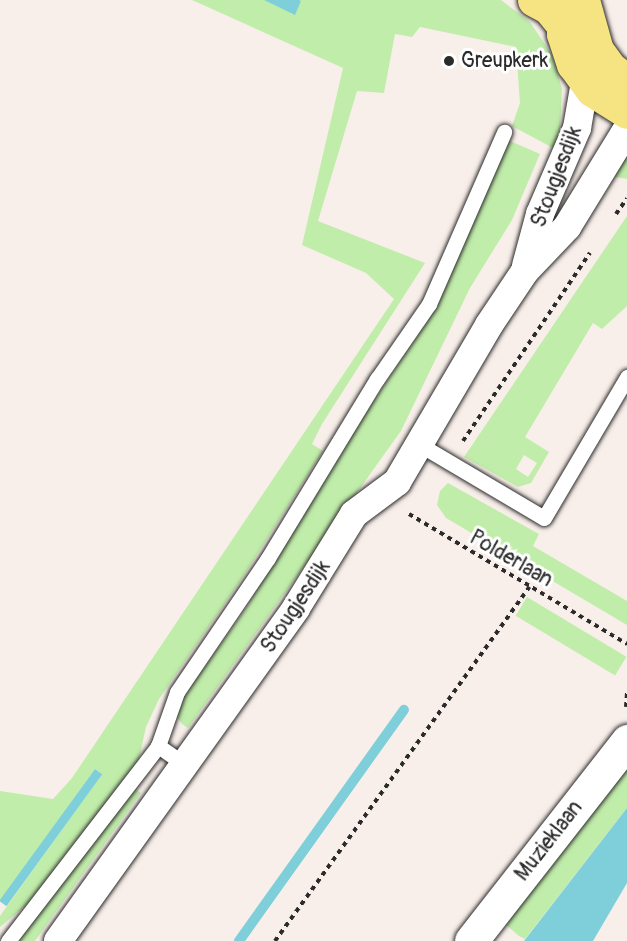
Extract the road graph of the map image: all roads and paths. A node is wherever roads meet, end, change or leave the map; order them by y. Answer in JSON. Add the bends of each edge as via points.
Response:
{"nodes":[{"id":1,"x":534,"y":0,"type":"edge"},
{"id":2,"x":569,"y":8,"type":"edge"},
{"id":3,"x":627,"y":81,"type":"edge"},
{"id":4,"x":585,"y":82,"type":"junction"},
{"id":5,"x":627,"y":112,"type":"edge"},
{"id":6,"x":627,"y":129,"type":"edge"},
{"id":7,"x":504,"y":132,"type":"dead end"},
{"id":8,"x":627,"y":198,"type":"edge"},
{"id":9,"x":614,"y":216,"type":"dead end"},
{"id":10,"x":595,"y":245,"type":"dead end"},
{"id":11,"x":525,"y":271,"type":"junction"},
{"id":12,"x":627,"y":377,"type":"edge"},
{"id":13,"x":417,"y":443,"type":"junction"},
{"id":14,"x":449,"y":462,"type":"junction"},
{"id":15,"x":387,"y":490,"type":"junction"},
{"id":16,"x":529,"y":587,"type":"junction"},
{"id":17,"x":627,"y":644,"type":"edge"},
{"id":18,"x":627,"y":691,"type":"edge"},
{"id":19,"x":627,"y":711,"type":"edge"},
{"id":20,"x":627,"y":741,"type":"edge"},
{"id":21,"x":158,"y":746,"type":"junction"},
{"id":22,"x":184,"y":764,"type":"junction"},
{"id":23,"x":483,"y":937,"type":"edge"},
{"id":24,"x":9,"y":941,"type":"edge"},
{"id":25,"x":58,"y":941,"type":"edge"},
{"id":26,"x":275,"y":941,"type":"edge"}],
"edges":[{"from":1,"to":2,"type":"main road","via":[[556,14]]},
{"from":2,"to":3,"type":"main road","via":[[610,68]]},
{"from":2,"to":4,"type":"main road","via":[[568,55]]},
{"from":4,"to":5,"type":"main road","via":[[609,103]]},
{"from":4,"to":11,"type":"street","name":"Stougjesdijk","via":[[577,128],[540,214]]},
{"from":6,"to":11,"type":"street","name":"Stougjesdijk","via":[[567,227]]},
{"from":7,"to":21,"type":"lane","via":[[429,304],[377,379],[263,566],[177,692]]},
{"from":8,"to":9,"type":"path"},
{"from":10,"to":14,"type":"path"},
{"from":11,"to":13,"type":"street","name":"Stougjesdijk"},
{"from":12,"to":14,"type":"lane","via":[[544,518]]},
{"from":13,"to":14,"type":"lane"},
{"from":13,"to":15,"type":"street","name":"Stougjesdijk","via":[[402,474]]},
{"from":15,"to":16,"type":"path","name":"Polderlaan","via":[[415,518]]},
{"from":15,"to":22,"type":"street","name":"Stougjesdijk","via":[[354,514],[296,608]]},
{"from":16,"to":17,"type":"path","name":"Polderlaan"},
{"from":16,"to":26,"type":"path"},
{"from":18,"to":19,"type":"path"},
{"from":20,"to":23,"type":"street","name":"Muzieklaan"},
{"from":21,"to":22,"type":"lane"},
{"from":21,"to":24,"type":"lane"},
{"from":22,"to":25,"type":"street","name":"Stougjesdijk"}]}
